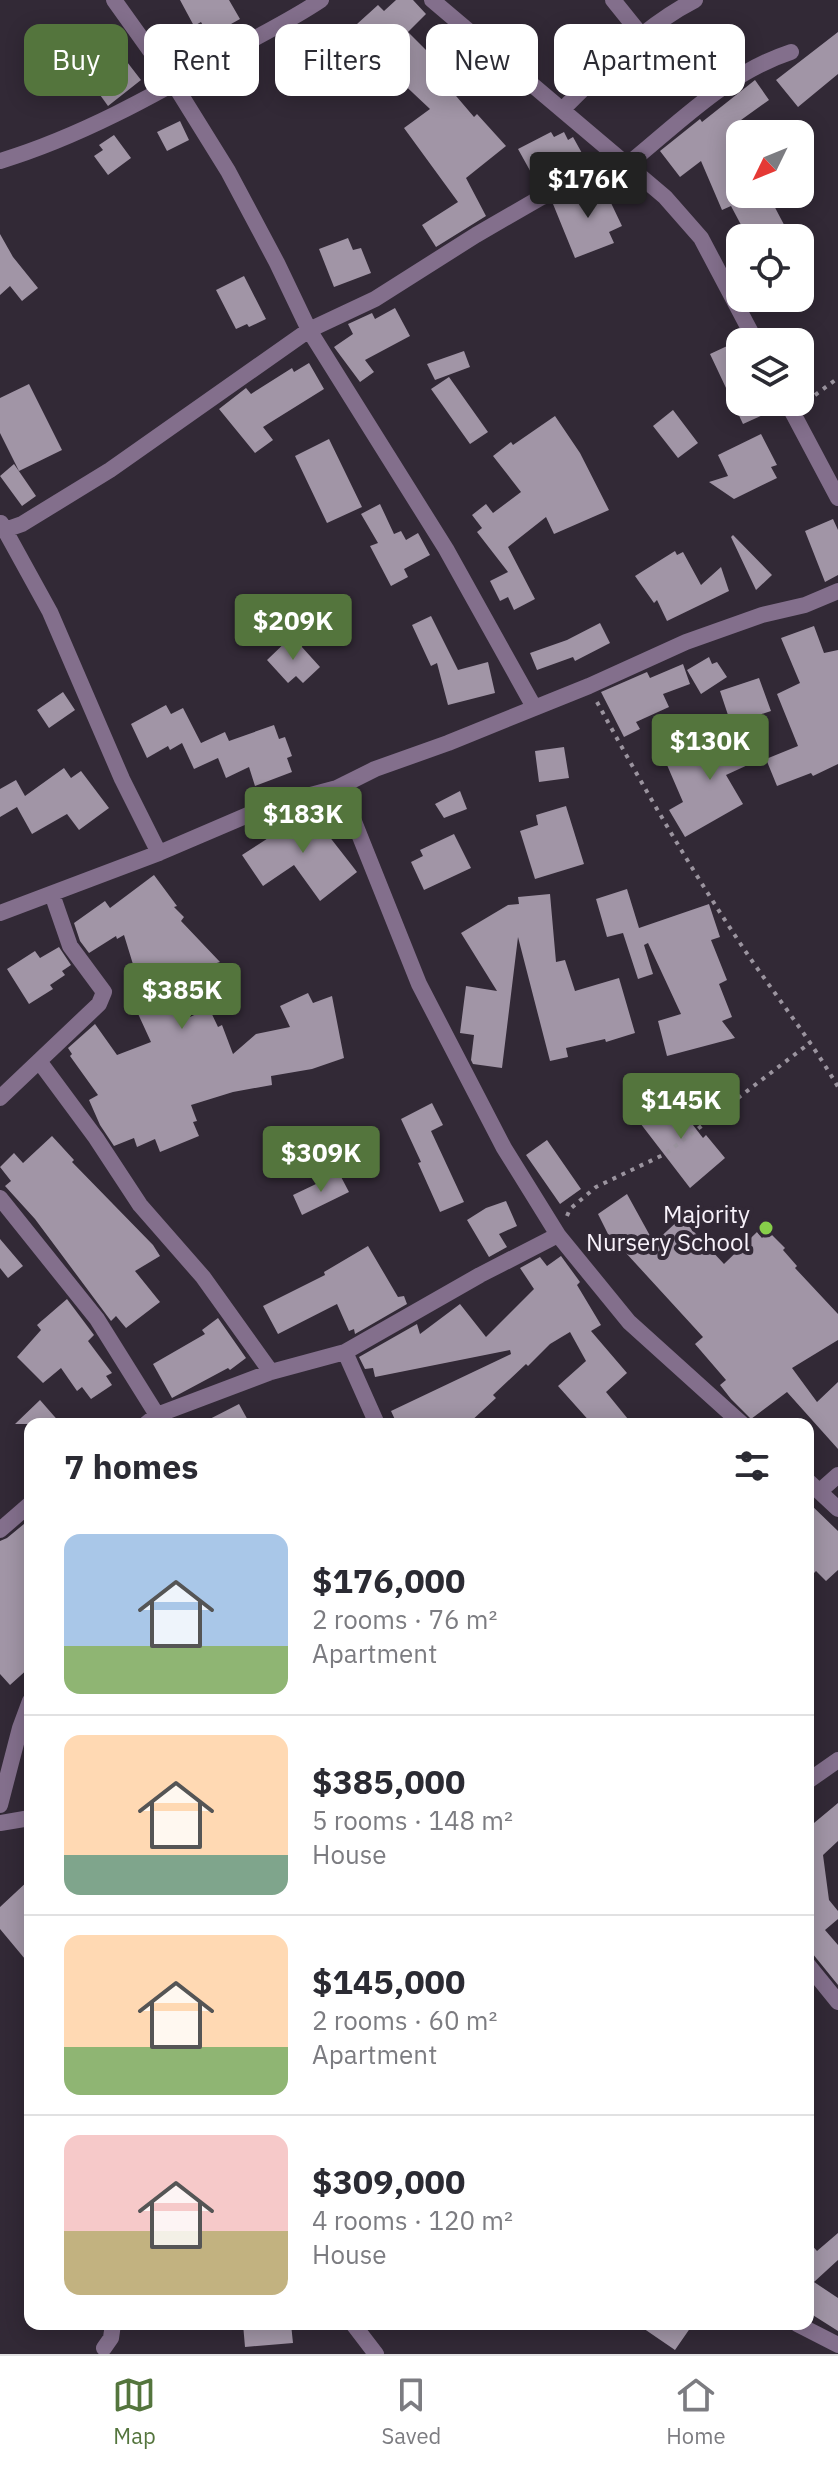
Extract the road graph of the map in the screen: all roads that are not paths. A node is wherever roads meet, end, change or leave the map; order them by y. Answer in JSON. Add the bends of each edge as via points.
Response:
{"nodes":[{"id":1,"x":114,"y":0,"type":"edge"},
{"id":2,"x":321,"y":0,"type":"edge"},
{"id":3,"x":432,"y":0,"type":"edge"},
{"id":4,"x":613,"y":0,"type":"edge"},
{"id":5,"x":695,"y":0,"type":"edge"},
{"id":6,"x":632,"y":24,"type":"edge"},
{"id":7,"x":657,"y":24,"type":"edge"},
{"id":8,"x":259,"y":35,"type":"edge"},
{"id":9,"x":144,"y":42,"type":"edge"},
{"id":10,"x":791,"y":52,"type":"dead end"},
{"id":11,"x":150,"y":96,"type":"edge"},
{"id":12,"x":181,"y":96,"type":"edge"},
{"id":13,"x":577,"y":96,"type":"edge"},
{"id":14,"x":563,"y":109,"type":"junction"},
{"id":15,"x":0,"y":161,"type":"edge"},
{"id":16,"x":625,"y":163,"type":"junction"},
{"id":17,"x":749,"y":328,"type":"edge"},
{"id":18,"x":309,"y":330,"type":"junction"},
{"id":19,"x":795,"y":416,"type":"edge"},
{"id":20,"x":838,"y":498,"type":"edge"},
{"id":21,"x":3,"y":525,"type":"edge"},
{"id":22,"x":838,"y":591,"type":"edge"},
{"id":23,"x":534,"y":707,"type":"junction"},
{"id":24,"x":337,"y":788,"type":"junction"},
{"id":25,"x":159,"y":853,"type":"junction"},
{"id":26,"x":52,"y":894,"type":"junction"},
{"id":27,"x":0,"y":913,"type":"edge"},
{"id":28,"x":39,"y":1061,"type":"junction"},
{"id":29,"x":0,"y":1098,"type":"edge"},
{"id":30,"x":0,"y":1198,"type":"edge"},
{"id":31,"x":558,"y":1235,"type":"junction"},
{"id":32,"x":345,"y":1352,"type":"junction"},
{"id":33,"x":271,"y":1372,"type":"junction"},
{"id":34,"x":152,"y":1418,"type":"edge"},
{"id":35,"x":161,"y":1418,"type":"edge"},
{"id":36,"x":374,"y":1418,"type":"edge"},
{"id":37,"x":735,"y":1418,"type":"edge"},
{"id":38,"x":838,"y":1475,"type":"edge"},
{"id":39,"x":814,"y":1486,"type":"edge"},
{"id":40,"x":24,"y":1509,"type":"edge"},
{"id":41,"x":838,"y":1509,"type":"edge"},
{"id":42,"x":0,"y":1530,"type":"edge"},
{"id":43,"x":24,"y":1717,"type":"edge"},
{"id":44,"x":838,"y":1760,"type":"edge"},
{"id":45,"x":814,"y":1777,"type":"edge"},
{"id":46,"x":0,"y":1805,"type":"edge"},
{"id":47,"x":24,"y":1819,"type":"edge"},
{"id":48,"x":0,"y":1823,"type":"edge"},
{"id":49,"x":814,"y":1972,"type":"edge"},
{"id":50,"x":838,"y":2002,"type":"edge"},
{"id":51,"x":112,"y":2330,"type":"edge"},
{"id":52,"x":358,"y":2330,"type":"edge"},
{"id":53,"x":809,"y":2330,"type":"edge"},
{"id":54,"x":838,"y":2345,"type":"edge"},
{"id":55,"x":104,"y":2348,"type":"dead end"},
{"id":56,"x":376,"y":2354,"type":"edge"}],
"edges":[{"from":1,"to":9,"type":"street"},
{"from":2,"to":8,"type":"street"},
{"from":3,"to":14,"type":"street"},
{"from":4,"to":6,"type":"street"},
{"from":5,"to":7,"type":"street"},
{"from":10,"to":16,"type":"street","via":[[763,61],[721,87]]},
{"from":11,"to":15,"type":"street"},
{"from":12,"to":18,"type":"street","via":[[228,171]]},
{"from":13,"to":14,"type":"street"},
{"from":14,"to":16,"type":"street"},
{"from":16,"to":17,"type":"street","via":[[701,238]]},
{"from":16,"to":18,"type":"street","via":[[540,198],[375,299]]},
{"from":18,"to":21,"type":"street","via":[[110,470],[22,524]]},
{"from":18,"to":23,"type":"street","via":[[446,549]]},
{"from":19,"to":20,"type":"street"},
{"from":21,"to":25,"type":"street","via":[[50,612]]},
{"from":22,"to":23,"type":"street","via":[[686,642]]},
{"from":23,"to":24,"type":"street"},
{"from":24,"to":25,"type":"street","via":[[269,806]]},
{"from":24,"to":31,"type":"street","via":[[419,984],[504,1148]]},
{"from":25,"to":26,"type":"street"},
{"from":26,"to":27,"type":"street"},
{"from":26,"to":28,"type":"street","via":[[70,946],[104,992],[99,1004]]},
{"from":28,"to":29,"type":"street"},
{"from":28,"to":33,"type":"street","via":[[140,1205],[203,1277]]},
{"from":30,"to":34,"type":"street","via":[[97,1319]]},
{"from":31,"to":32,"type":"street"},
{"from":31,"to":37,"type":"street","via":[[629,1322]]},
{"from":32,"to":33,"type":"street"},
{"from":32,"to":36,"type":"street"},
{"from":33,"to":35,"type":"street"},
{"from":38,"to":39,"type":"street"},
{"from":39,"to":41,"type":"street"},
{"from":40,"to":42,"type":"street"},
{"from":43,"to":46,"type":"street"},
{"from":44,"to":45,"type":"street"},
{"from":47,"to":48,"type":"street"},
{"from":49,"to":50,"type":"street"},
{"from":51,"to":55,"type":"street"},
{"from":52,"to":56,"type":"street"},
{"from":53,"to":54,"type":"street"}]}
